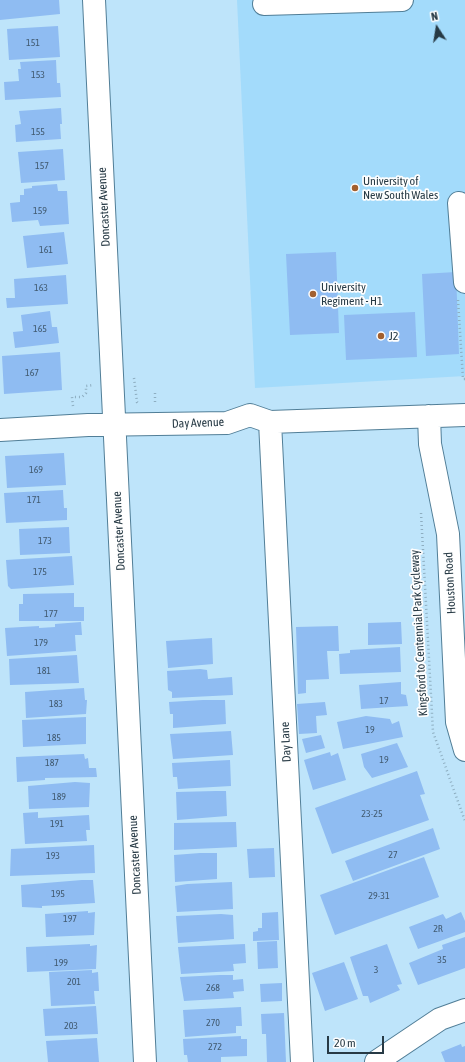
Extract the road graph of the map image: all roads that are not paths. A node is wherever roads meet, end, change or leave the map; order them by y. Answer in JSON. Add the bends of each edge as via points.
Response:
{"nodes":[{"id":1,"x":94,"y":0,"type":"edge"},
{"id":2,"x":402,"y":0,"type":"edge"},
{"id":3,"x":264,"y":4,"type":"dead end"},
{"id":4,"x":459,"y":203,"type":"dead end"},
{"id":5,"x":461,"y":290,"type":"edge"},
{"id":6,"x":465,"y":415,"type":"edge"},
{"id":7,"x":429,"y":416,"type":"junction"},
{"id":8,"x":270,"y":422,"type":"junction"},
{"id":9,"x":113,"y":425,"type":"junction"},
{"id":10,"x":0,"y":430,"type":"edge"},
{"id":11,"x":465,"y":750,"type":"edge"},
{"id":12,"x":465,"y":1010,"type":"edge"},
{"id":13,"x":145,"y":1062,"type":"edge"},
{"id":14,"x":302,"y":1062,"type":"edge"},
{"id":15,"x":376,"y":1062,"type":"edge"}],
"edges":[{"from":1,"to":9,"type":"street","name":"Doncaster Avenue"},
{"from":2,"to":3,"type":"street"},
{"from":4,"to":5,"type":"street"},
{"from":6,"to":7,"type":"street","name":"Day Avenue"},
{"from":7,"to":8,"type":"street","name":"Day Avenue"},
{"from":7,"to":11,"type":"street","name":"Houston Road","via":[[430,444],[448,534],[457,722]]},
{"from":8,"to":9,"type":"street","name":"Day Avenue","via":[[250,415],[227,422]]},
{"from":8,"to":14,"type":"street","name":"Day Lane"},
{"from":9,"to":10,"type":"street","name":"Day Avenue"},
{"from":9,"to":13,"type":"street","name":"Doncaster Avenue"},
{"from":12,"to":15,"type":"street","via":[[440,1019]]}]}
